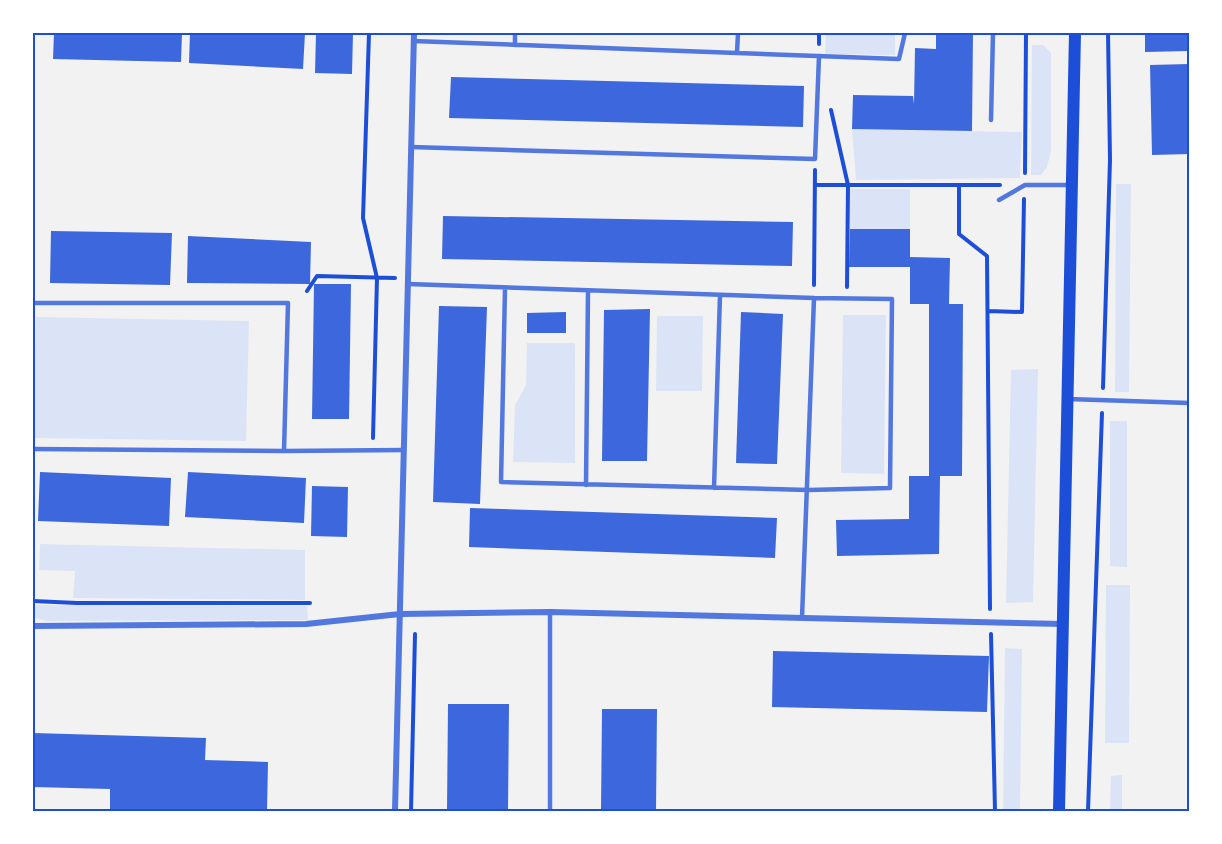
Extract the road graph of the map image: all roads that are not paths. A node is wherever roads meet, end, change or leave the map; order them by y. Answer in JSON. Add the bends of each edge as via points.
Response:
{"nodes":[{"id":1,"x":414,"y":33,"type":"edge"},
{"id":2,"x":515,"y":33,"type":"edge"},
{"id":3,"x":738,"y":33,"type":"edge"},
{"id":4,"x":904,"y":33,"type":"edge"},
{"id":5,"x":993,"y":33,"type":"edge"},
{"id":6,"x":1075,"y":33,"type":"edge"},
{"id":7,"x":413,"y":41,"type":"junction"},
{"id":8,"x":514,"y":45,"type":"junction"},
{"id":9,"x":737,"y":52,"type":"junction"},
{"id":10,"x":819,"y":56,"type":"junction"},
{"id":11,"x":991,"y":120,"type":"dead end"},
{"id":12,"x":411,"y":147,"type":"junction"},
{"id":13,"x":1072,"y":185,"type":"junction"},
{"id":14,"x":999,"y":200,"type":"dead end"},
{"id":15,"x":408,"y":280,"type":"junction"},
{"id":16,"x":505,"y":288,"type":"junction"},
{"id":17,"x":588,"y":291,"type":"junction"},
{"id":18,"x":720,"y":295,"type":"junction"},
{"id":19,"x":814,"y":298,"type":"junction"},
{"id":20,"x":33,"y":303,"type":"edge"},
{"id":21,"x":1068,"y":399,"type":"junction"},
{"id":22,"x":1189,"y":403,"type":"edge"},
{"id":23,"x":33,"y":449,"type":"edge"},
{"id":24,"x":404,"y":450,"type":"junction"},
{"id":25,"x":284,"y":451,"type":"junction"},
{"id":26,"x":586,"y":484,"type":"junction"},
{"id":27,"x":714,"y":488,"type":"junction"},
{"id":28,"x":808,"y":490,"type":"junction"},
{"id":29,"x":550,"y":612,"type":"junction"},
{"id":30,"x":400,"y":614,"type":"junction"},
{"id":31,"x":802,"y":618,"type":"junction"},
{"id":32,"x":1063,"y":624,"type":"junction"},
{"id":33,"x":33,"y":626,"type":"edge"},
{"id":34,"x":395,"y":811,"type":"edge"},
{"id":35,"x":550,"y":811,"type":"edge"},
{"id":36,"x":1059,"y":811,"type":"edge"}],
"edges":[{"from":1,"to":7,"type":"street"},
{"from":2,"to":8,"type":"lane"},
{"from":3,"to":9,"type":"lane"},
{"from":4,"to":10,"type":"lane","via":[[899,59]]},
{"from":5,"to":11,"type":"lane"},
{"from":6,"to":13,"type":"main road"},
{"from":7,"to":8,"type":"lane"},
{"from":7,"to":12,"type":"street"},
{"from":8,"to":9,"type":"lane"},
{"from":9,"to":10,"type":"lane"},
{"from":10,"to":12,"type":"lane","via":[[815,159]]},
{"from":12,"to":15,"type":"street"},
{"from":13,"to":14,"type":"lane","via":[[1025,185]]},
{"from":13,"to":21,"type":"main road"},
{"from":15,"to":16,"type":"lane"},
{"from":15,"to":24,"type":"street"},
{"from":16,"to":17,"type":"lane"},
{"from":16,"to":26,"type":"lane","via":[[501,482]]},
{"from":17,"to":18,"type":"lane"},
{"from":17,"to":26,"type":"lane"},
{"from":18,"to":19,"type":"lane"},
{"from":18,"to":27,"type":"lane"},
{"from":19,"to":28,"type":"lane"},
{"from":19,"to":28,"type":"lane","via":[[892,299],[890,488]]},
{"from":20,"to":25,"type":"lane","via":[[288,303]]},
{"from":21,"to":22,"type":"lane"},
{"from":21,"to":32,"type":"main road"},
{"from":23,"to":25,"type":"lane"},
{"from":24,"to":25,"type":"lane"},
{"from":24,"to":30,"type":"street"},
{"from":26,"to":27,"type":"lane"},
{"from":27,"to":28,"type":"lane"},
{"from":28,"to":31,"type":"lane"},
{"from":29,"to":30,"type":"street"},
{"from":29,"to":31,"type":"street"},
{"from":29,"to":35,"type":"lane"},
{"from":30,"to":33,"type":"street","via":[[306,624]]},
{"from":30,"to":34,"type":"street"},
{"from":31,"to":32,"type":"street"},
{"from":32,"to":36,"type":"main road"}]}
